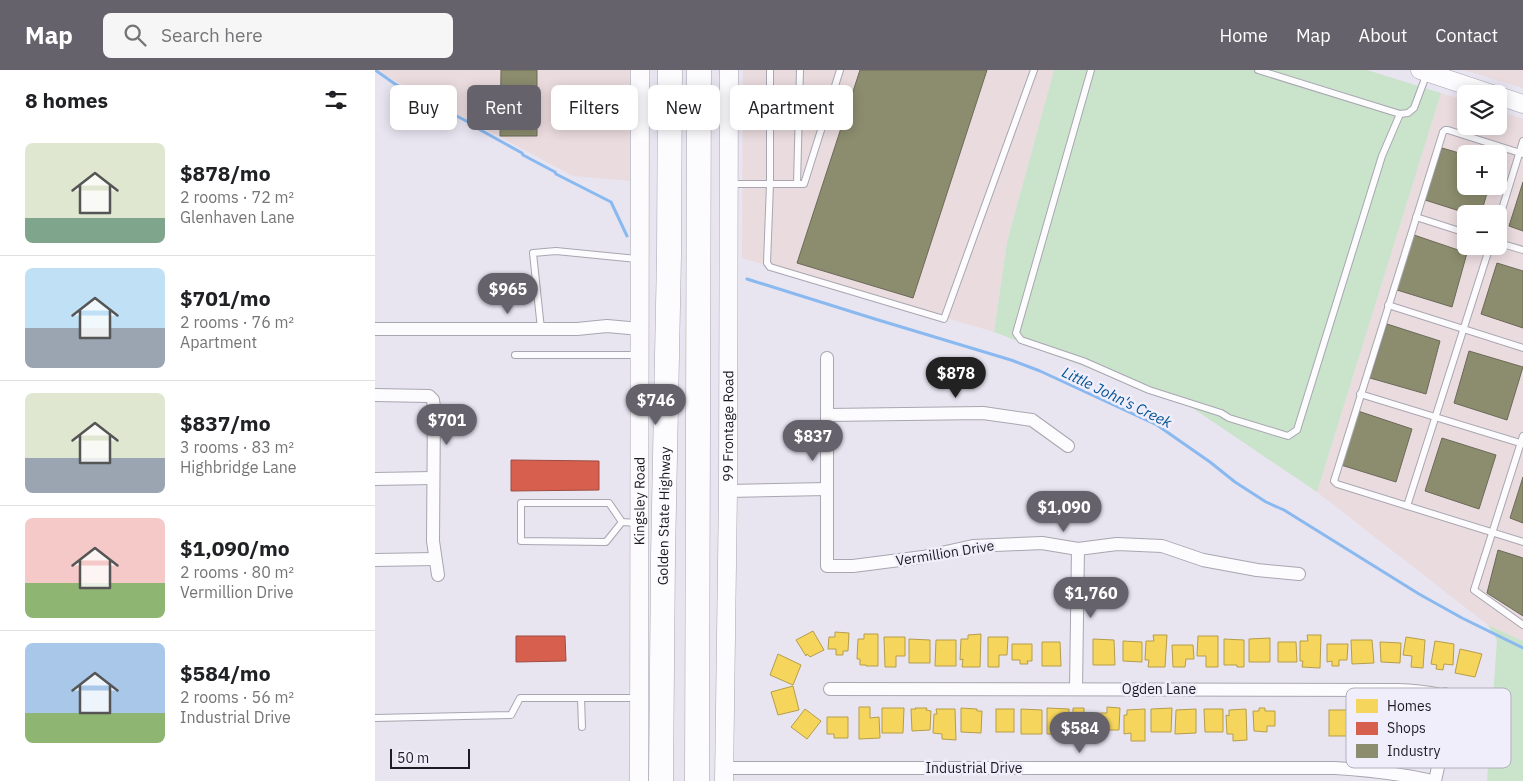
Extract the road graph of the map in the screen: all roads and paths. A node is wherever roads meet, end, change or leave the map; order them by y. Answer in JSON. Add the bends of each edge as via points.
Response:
{"nodes":[{"id":1,"x":640,"y":70,"type":"edge"},
{"id":2,"x":670,"y":70,"type":"edge"},
{"id":3,"x":699,"y":70,"type":"edge"},
{"id":4,"x":729,"y":70,"type":"edge"},
{"id":5,"x":770,"y":70,"type":"edge"},
{"id":6,"x":800,"y":70,"type":"edge"},
{"id":7,"x":841,"y":70,"type":"edge"},
{"id":8,"x":1034,"y":70,"type":"edge"},
{"id":9,"x":1091,"y":70,"type":"edge"},
{"id":10,"x":1258,"y":70,"type":"edge"},
{"id":11,"x":1430,"y":72,"type":"edge"},
{"id":12,"x":1467,"y":85,"type":"edge"},
{"id":13,"x":1507,"y":99,"type":"edge"},
{"id":14,"x":1523,"y":104,"type":"edge"},
{"id":15,"x":1400,"y":114,"type":"junction"},
{"id":16,"x":1523,"y":141,"type":"edge"},
{"id":17,"x":1521,"y":153,"type":"edge"},
{"id":18,"x":728,"y":184,"type":"junction"},
{"id":19,"x":770,"y":184,"type":"junction"},
{"id":20,"x":797,"y":184,"type":"junction"},
{"id":21,"x":1504,"y":205,"type":"edge"},
{"id":22,"x":1416,"y":218,"type":"junction"},
{"id":23,"x":1457,"y":230,"type":"edge"},
{"id":24,"x":1507,"y":245,"type":"edge"},
{"id":25,"x":1523,"y":250,"type":"edge"},
{"id":26,"x":1487,"y":255,"type":"edge"},
{"id":27,"x":640,"y":260,"type":"junction"},
{"id":28,"x":1388,"y":305,"type":"junction"},
{"id":29,"x":375,"y":329,"type":"edge"},
{"id":30,"x":541,"y":329,"type":"junction"},
{"id":31,"x":640,"y":329,"type":"junction"},
{"id":32,"x":1465,"y":330,"type":"junction"},
{"id":33,"x":1523,"y":348,"type":"edge"},
{"id":34,"x":515,"y":355,"type":"dead end"},
{"id":35,"x":640,"y":355,"type":"junction"},
{"id":36,"x":827,"y":358,"type":"dead end"},
{"id":37,"x":375,"y":394,"type":"edge"},
{"id":38,"x":1360,"y":394,"type":"junction"},
{"id":39,"x":827,"y":415,"type":"junction"},
{"id":40,"x":1435,"y":417,"type":"junction"},
{"id":41,"x":1523,"y":436,"type":"edge"},
{"id":42,"x":1522,"y":444,"type":"edge"},
{"id":43,"x":1068,"y":446,"type":"dead end"},
{"id":44,"x":375,"y":478,"type":"edge"},
{"id":45,"x":433,"y":478,"type":"junction"},
{"id":46,"x":827,"y":489,"type":"junction"},
{"id":47,"x":728,"y":491,"type":"junction"},
{"id":48,"x":1407,"y":506,"type":"junction"},
{"id":49,"x":622,"y":522,"type":"junction"},
{"id":50,"x":640,"y":523,"type":"junction"},
{"id":51,"x":1492,"y":532,"type":"junction"},
{"id":52,"x":1523,"y":542,"type":"edge"},
{"id":53,"x":1078,"y":548,"type":"junction"},
{"id":54,"x":435,"y":559,"type":"junction"},
{"id":55,"x":375,"y":560,"type":"edge"},
{"id":56,"x":1299,"y":574,"type":"dead end"},
{"id":57,"x":438,"y":575,"type":"dead end"},
{"id":58,"x":1523,"y":625,"type":"edge"},
{"id":59,"x":1076,"y":688,"type":"junction"},
{"id":60,"x":830,"y":689,"type":"dead end"},
{"id":61,"x":1346,"y":690,"type":"edge"},
{"id":62,"x":581,"y":698,"type":"junction"},
{"id":63,"x":639,"y":698,"type":"junction"},
{"id":64,"x":375,"y":718,"type":"edge"},
{"id":65,"x":583,"y":727,"type":"dead end"},
{"id":66,"x":1437,"y":768,"type":"edge"},
{"id":67,"x":724,"y":774,"type":"edge"},
{"id":68,"x":639,"y":781,"type":"edge"},
{"id":69,"x":661,"y":781,"type":"edge"},
{"id":70,"x":697,"y":781,"type":"edge"},
{"id":71,"x":1434,"y":781,"type":"edge"}],
"edges":[{"from":1,"to":27,"type":"street","name":"Kingsley Road"},
{"from":2,"to":69,"type":"highway","name":"Golden State Highway"},
{"from":3,"to":70,"type":"highway"},
{"from":4,"to":18,"type":"street","name":"99 Frontage Road"},
{"from":5,"to":19,"type":"lane"},
{"from":6,"to":20,"type":"lane"},
{"from":7,"to":20,"type":"lane","via":[[803,184]]},
{"from":8,"to":19,"type":"lane","via":[[944,319],[770,267],[767,263]]},
{"from":9,"to":15,"type":"lane","via":[[1016,333],[1021,340],[1083,361],[1149,390],[1288,436],[1297,430],[1382,156]]},
{"from":10,"to":15,"type":"lane"},
{"from":11,"to":12,"type":"street"},
{"from":11,"to":15,"type":"lane","via":[[1414,108]]},
{"from":13,"to":14,"type":"street"},
{"from":16,"to":17,"type":"lane"},
{"from":17,"to":21,"type":"lane"},
{"from":17,"to":22,"type":"lane","via":[[1445,130]]},
{"from":18,"to":19,"type":"lane"},
{"from":18,"to":47,"type":"street","name":"99 Frontage Road"},
{"from":19,"to":20,"type":"lane"},
{"from":22,"to":23,"type":"lane"},
{"from":22,"to":28,"type":"lane"},
{"from":24,"to":25,"type":"lane"},
{"from":26,"to":32,"type":"lane"},
{"from":27,"to":30,"type":"lane","via":[[556,251],[533,253]]},
{"from":27,"to":31,"type":"street","name":"Kingsley Road"},
{"from":28,"to":32,"type":"lane"},
{"from":28,"to":38,"type":"lane"},
{"from":29,"to":30,"type":"street"},
{"from":30,"to":31,"type":"street","via":[[607,326]]},
{"from":31,"to":35,"type":"street","name":"Kingsley Road"},
{"from":32,"to":33,"type":"lane"},
{"from":32,"to":40,"type":"lane"},
{"from":34,"to":35,"type":"lane"},
{"from":35,"to":50,"type":"street","name":"Kingsley Road"},
{"from":36,"to":39,"type":"street"},
{"from":37,"to":45,"type":"street","via":[[429,396],[433,400]]},
{"from":38,"to":40,"type":"lane"},
{"from":38,"to":48,"type":"lane","via":[[1334,481]]},
{"from":39,"to":43,"type":"street","via":[[983,413],[1032,420]]},
{"from":39,"to":46,"type":"street"},
{"from":40,"to":42,"type":"lane"},
{"from":40,"to":48,"type":"lane"},
{"from":41,"to":42,"type":"lane"},
{"from":42,"to":51,"type":"lane"},
{"from":44,"to":45,"type":"street"},
{"from":45,"to":54,"type":"street"},
{"from":46,"to":47,"type":"street"},
{"from":46,"to":53,"type":"street","name":"Vermillion Drive","via":[[827,566],[923,557],[973,546],[1042,543]]},
{"from":47,"to":67,"type":"street","name":"99 Frontage Road"},
{"from":48,"to":51,"type":"lane"},
{"from":49,"to":49,"type":"lane","via":[[609,503],[521,503],[521,541],[606,542]]},
{"from":49,"to":50,"type":"lane"},
{"from":50,"to":63,"type":"street","name":"Kingsley Road"},
{"from":51,"to":52,"type":"lane"},
{"from":51,"to":58,"type":"lane","via":[[1474,590]]},
{"from":53,"to":56,"type":"street","name":"Vermillion Drive","via":[[1117,544],[1162,546],[1212,562]]},
{"from":53,"to":59,"type":"street"},
{"from":54,"to":55,"type":"street"},
{"from":54,"to":57,"type":"street"},
{"from":59,"to":60,"type":"street","name":"Ogden Lane"},
{"from":59,"to":61,"type":"street","name":"Ogden Lane"},
{"from":62,"to":63,"type":"lane"},
{"from":62,"to":64,"type":"lane","via":[[520,698],[511,715]]},
{"from":62,"to":65,"type":"lane"},
{"from":63,"to":68,"type":"street","name":"Kingsley Road"},
{"from":66,"to":71,"type":"street"},
{"from":67,"to":71,"type":"street","name":"Industrial Drive","via":[[1335,768]]}]}
